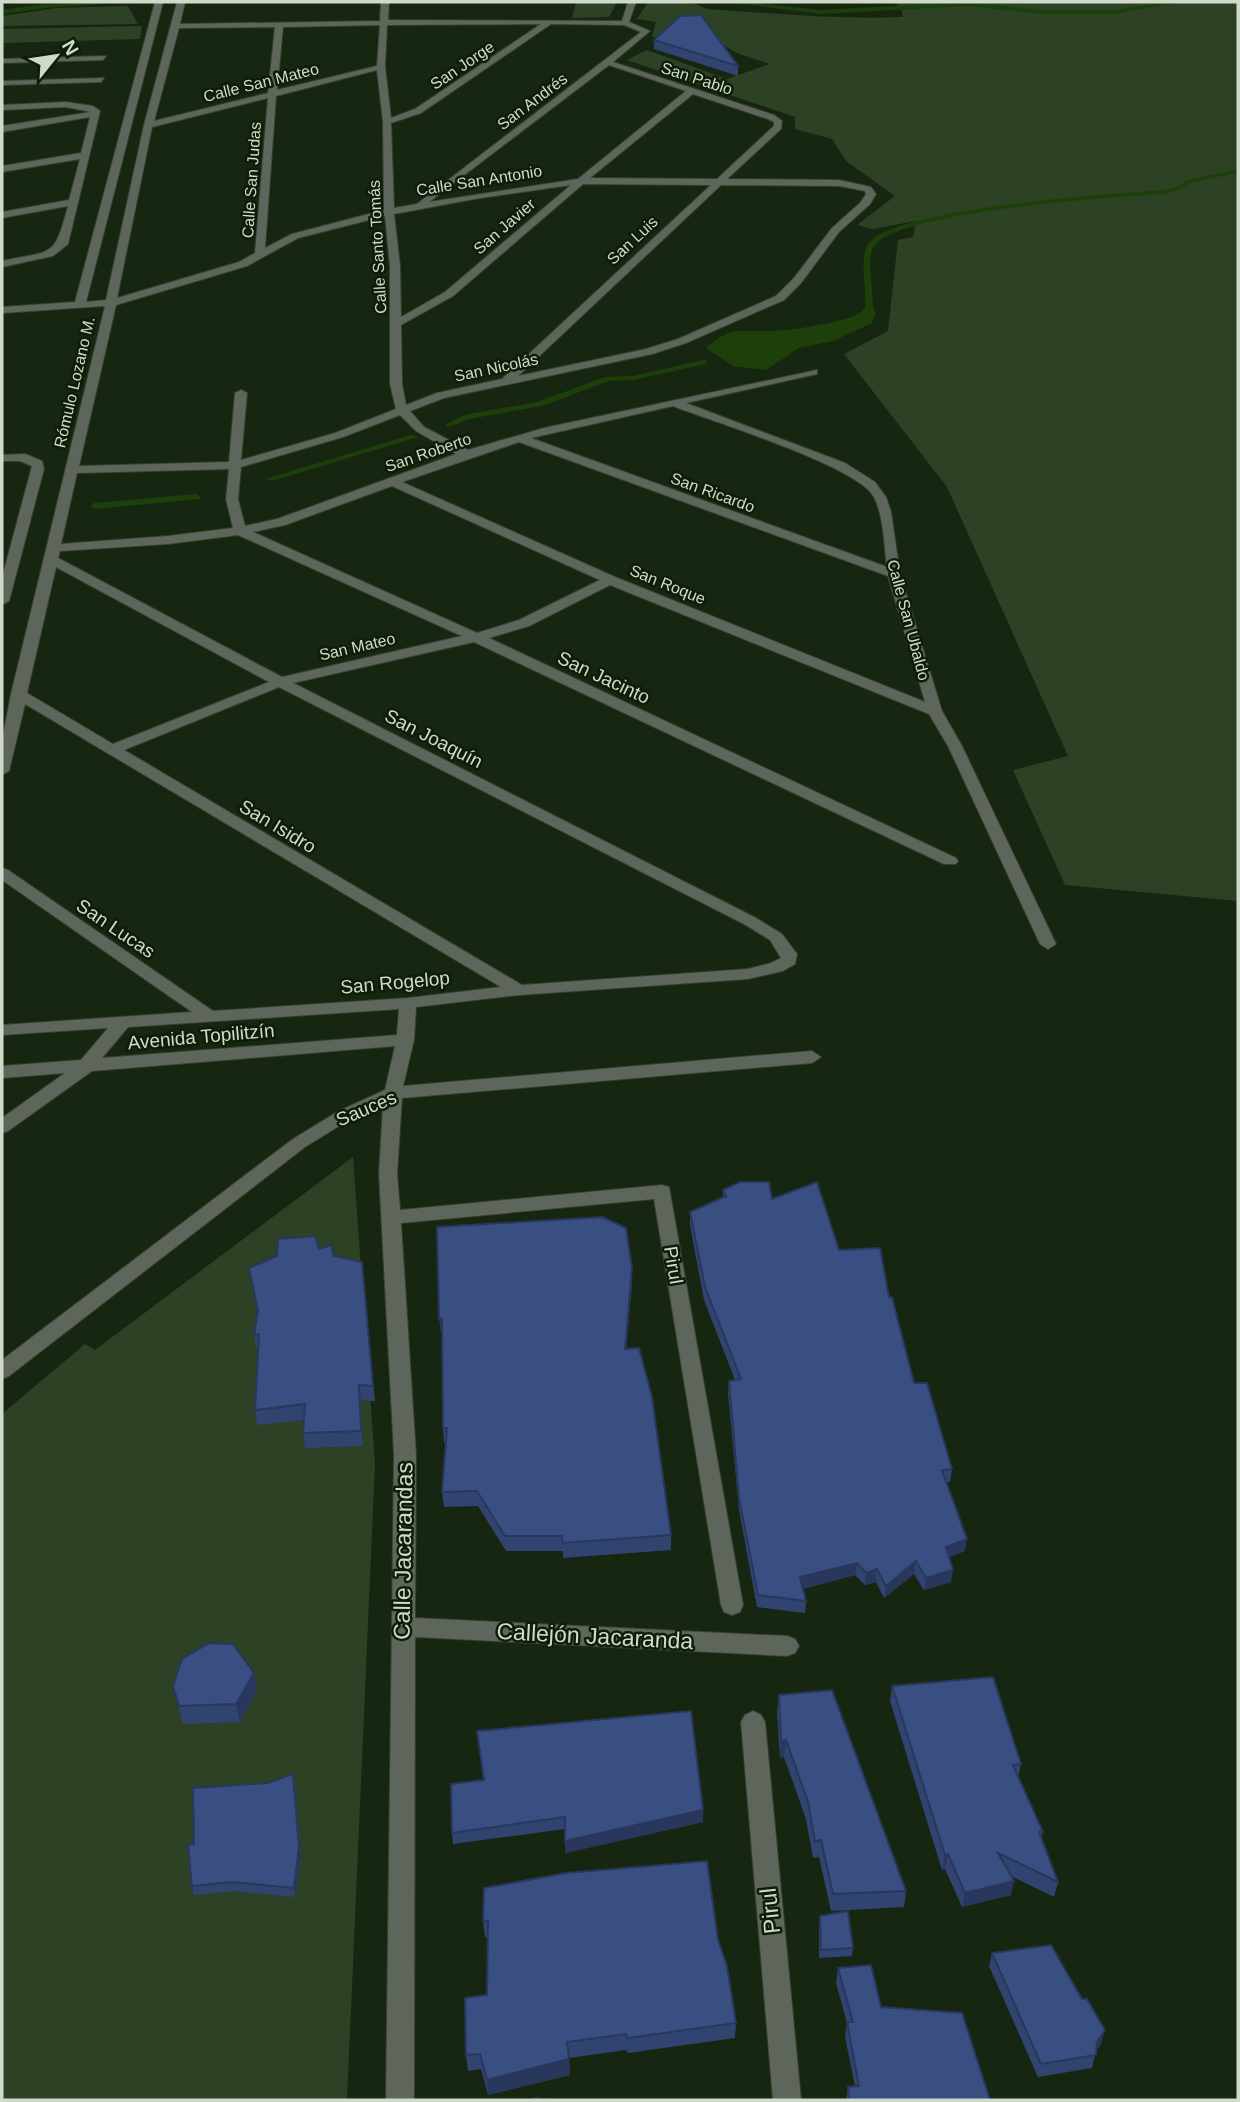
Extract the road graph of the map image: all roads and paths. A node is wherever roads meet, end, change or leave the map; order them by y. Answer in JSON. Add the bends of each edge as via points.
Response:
{"nodes":[{"id":1,"x":159,"y":2,"type":"edge"},
{"id":2,"x":181,"y":2,"type":"edge"},
{"id":3,"x":386,"y":2,"type":"edge"},
{"id":4,"x":632,"y":2,"type":"edge"},
{"id":5,"x":549,"y":22,"type":"junction"},
{"id":6,"x":384,"y":23,"type":"junction"},
{"id":7,"x":625,"y":23,"type":"junction"},
{"id":8,"x":279,"y":24,"type":"junction"},
{"id":9,"x":175,"y":26,"type":"junction"},
{"id":10,"x":103,"y":58,"type":"dead end"},
{"id":11,"x":2,"y":61,"type":"edge"},
{"id":12,"x":607,"y":62,"type":"junction"},
{"id":13,"x":381,"y":66,"type":"junction"},
{"id":14,"x":163,"y":77,"type":"junction"},
{"id":15,"x":140,"y":78,"type":"junction"},
{"id":16,"x":102,"y":80,"type":"dead end"},
{"id":17,"x":2,"y":83,"type":"edge"},
{"id":18,"x":691,"y":91,"type":"junction"},
{"id":19,"x":272,"y":94,"type":"junction"},
{"id":20,"x":2,"y":107,"type":"edge"},
{"id":21,"x":93,"y":110,"type":"junction"},
{"id":22,"x":778,"y":121,"type":"joint"},
{"id":23,"x":387,"y":122,"type":"junction"},
{"id":24,"x":148,"y":125,"type":"junction"},
{"id":25,"x":2,"y":129,"type":"edge"},
{"id":26,"x":85,"y":155,"type":"junction"},
{"id":27,"x":2,"y":170,"type":"edge"},
{"id":28,"x":581,"y":181,"type":"junction"},
{"id":29,"x":717,"y":182,"type":"junction"},
{"id":30,"x":869,"y":189,"type":"joint"},
{"id":31,"x":72,"y":202,"type":"junction"},
{"id":32,"x":416,"y":206,"type":"junction"},
{"id":33,"x":389,"y":212,"type":"junction"},
{"id":34,"x":2,"y":215,"type":"edge"},
{"id":35,"x":260,"y":255,"type":"junction"},
{"id":36,"x":2,"y":264,"type":"edge"},
{"id":37,"x":111,"y":303,"type":"junction"},
{"id":38,"x":80,"y":304,"type":"junction"},
{"id":39,"x":2,"y":310,"type":"edge"},
{"id":40,"x":397,"y":323,"type":"junction"},
{"id":41,"x":813,"y":372,"type":"dead end"},
{"id":42,"x":506,"y":381,"type":"junction"},
{"id":43,"x":241,"y":393,"type":"dead end"},
{"id":44,"x":675,"y":403,"type":"junction"},
{"id":45,"x":402,"y":410,"type":"junction"},
{"id":46,"x":522,"y":439,"type":"junction"},
{"id":47,"x":467,"y":454,"type":"junction"},
{"id":48,"x":2,"y":458,"type":"edge"},
{"id":49,"x":235,"y":465,"type":"junction"},
{"id":50,"x":71,"y":470,"type":"junction"},
{"id":51,"x":391,"y":481,"type":"junction"},
{"id":52,"x":240,"y":531,"type":"junction"},
{"id":53,"x":51,"y":554,"type":"junction"},
{"id":54,"x":894,"y":575,"type":"junction"},
{"id":55,"x":5,"y":579,"type":"edge"},
{"id":56,"x":610,"y":580,"type":"junction"},
{"id":57,"x":2,"y":601,"type":"edge"},
{"id":58,"x":475,"y":637,"type":"junction"},
{"id":59,"x":280,"y":682,"type":"junction"},
{"id":60,"x":19,"y":694,"type":"junction"},
{"id":61,"x":935,"y":711,"type":"junction"},
{"id":62,"x":112,"y":750,"type":"junction"},
{"id":63,"x":2,"y":771,"type":"edge"},
{"id":64,"x":950,"y":861,"type":"dead end"},
{"id":65,"x":2,"y":873,"type":"edge"},
{"id":66,"x":1048,"y":944,"type":"dead end"},
{"id":67,"x":789,"y":960,"type":"joint"},
{"id":68,"x":519,"y":990,"type":"junction"},
{"id":69,"x":408,"y":1003,"type":"junction"},
{"id":70,"x":208,"y":1015,"type":"junction"},
{"id":71,"x":124,"y":1021,"type":"junction"},
{"id":72,"x":2,"y":1030,"type":"edge"},
{"id":73,"x":405,"y":1040,"type":"junction"},
{"id":74,"x":812,"y":1057,"type":"dead end"},
{"id":75,"x":85,"y":1067,"type":"junction"},
{"id":76,"x":2,"y":1072,"type":"edge"},
{"id":77,"x":393,"y":1093,"type":"junction"},
{"id":78,"x":2,"y":1127,"type":"edge"},
{"id":79,"x":392,"y":1217,"type":"junction"},
{"id":80,"x":2,"y":1371,"type":"edge"},
{"id":81,"x":732,"y":1605,"type":"dead end"},
{"id":82,"x":402,"y":1627,"type":"junction"},
{"id":83,"x":787,"y":1646,"type":"dead end"},
{"id":84,"x":753,"y":1721,"type":"dead end"},
{"id":85,"x":400,"y":2100,"type":"edge"},
{"id":86,"x":787,"y":2100,"type":"edge"}],
"edges":[{"from":1,"to":15,"type":"street"},
{"from":2,"to":9,"type":"street","name":"Rómulo Lozano M."},
{"from":3,"to":6,"type":"street","name":"Calle Santo Tomás"},
{"from":4,"to":7,"type":"street"},
{"from":5,"to":6,"type":"street"},
{"from":5,"to":7,"type":"street"},
{"from":5,"to":23,"type":"street","name":"San Jorge","via":[[418,111]]},
{"from":6,"to":8,"type":"street"},
{"from":6,"to":13,"type":"street","name":"Calle Santo Tomás"},
{"from":7,"to":12,"type":"street","name":"San Andrés","via":[[646,31]]},
{"from":8,"to":9,"type":"street"},
{"from":8,"to":19,"type":"street","name":"Calle San Judas"},
{"from":9,"to":14,"type":"street","name":"Rómulo Lozano M."},
{"from":10,"to":11,"type":"street"},
{"from":12,"to":18,"type":"street","name":"San Pablo"},
{"from":12,"to":32,"type":"street","name":"San Andrés"},
{"from":13,"to":19,"type":"street","name":"Calle San Mateo"},
{"from":13,"to":23,"type":"street","name":"Calle Santo Tomás"},
{"from":14,"to":15,"type":"street"},
{"from":14,"to":24,"type":"street","name":"Rómulo Lozano M."},
{"from":15,"to":38,"type":"street"},
{"from":16,"to":17,"type":"street"},
{"from":18,"to":22,"type":"street","name":"San Pablo"},
{"from":18,"to":28,"type":"street","name":"San Javier"},
{"from":19,"to":24,"type":"street","name":"Calle San Mateo"},
{"from":19,"to":35,"type":"street","name":"Calle San Judas"},
{"from":20,"to":21,"type":"street"},
{"from":21,"to":25,"type":"street"},
{"from":21,"to":26,"type":"street"},
{"from":22,"to":29,"type":"street","name":"San Luis","via":[[777,130]]},
{"from":23,"to":33,"type":"street","name":"Calle Santo Tomás"},
{"from":24,"to":37,"type":"street","name":"Rómulo Lozano M."},
{"from":26,"to":27,"type":"street"},
{"from":26,"to":31,"type":"street"},
{"from":28,"to":29,"type":"street","name":"Calle San Antonio"},
{"from":28,"to":32,"type":"street","name":"Calle San Antonio"},
{"from":28,"to":40,"type":"street","name":"San Javier","via":[[449,294]]},
{"from":29,"to":30,"type":"street","name":"Calle San Antonio","via":[[839,183]]},
{"from":29,"to":42,"type":"street","name":"San Luis"},
{"from":30,"to":42,"type":"street","name":"San Nicolás","via":[[871,199],[835,230],[780,298],[648,352]]},
{"from":31,"to":34,"type":"street"},
{"from":31,"to":36,"type":"street","via":[[66,236],[57,251]]},
{"from":32,"to":33,"type":"street","name":"Calle San Antonio"},
{"from":33,"to":35,"type":"street","name":"Calle San Antonio","via":[[295,236]]},
{"from":33,"to":40,"type":"street","name":"Calle Santo Tomás"},
{"from":35,"to":37,"type":"street","name":"Calle San Antonio","via":[[225,270]]},
{"from":37,"to":38,"type":"street","name":"Calle San Antonio"},
{"from":37,"to":50,"type":"street","name":"Rómulo Lozano M."},
{"from":38,"to":39,"type":"street","name":"Calle San Antonio"},
{"from":40,"to":45,"type":"street","name":"Calle Santo Tomás","via":[[396,384]]},
{"from":41,"to":44,"type":"street","name":"San Roberto"},
{"from":42,"to":45,"type":"street","name":"San Nicolás","via":[[441,395]]},
{"from":43,"to":49,"type":"street"},
{"from":44,"to":46,"type":"street","name":"San Roberto"},
{"from":44,"to":54,"type":"street","name":"Calle San Ubaldo","via":[[841,466],[871,485],[885,512]]},
{"from":45,"to":47,"type":"street","via":[[420,429]]},
{"from":45,"to":49,"type":"street","name":"San Nicolás","via":[[305,446]]},
{"from":46,"to":47,"type":"street","name":"San Roberto"},
{"from":46,"to":54,"type":"street","name":"San Ricardo"},
{"from":47,"to":51,"type":"street","name":"San Roberto"},
{"from":48,"to":55,"type":"street","via":[[38,464]]},
{"from":49,"to":50,"type":"street","name":"San Nicolás"},
{"from":49,"to":52,"type":"street","via":[[232,499]]},
{"from":50,"to":53,"type":"street","name":"Rómulo Lozano M."},
{"from":51,"to":52,"type":"street","name":"San Roberto","via":[[281,522]]},
{"from":51,"to":56,"type":"street","name":"San Roque"},
{"from":52,"to":53,"type":"street","name":"San Roberto"},
{"from":52,"to":58,"type":"street","name":"San Jacinto"},
{"from":53,"to":59,"type":"street","name":"San Joaquín"},
{"from":53,"to":60,"type":"street","name":"Rómulo Lozano M."},
{"from":54,"to":61,"type":"street","name":"Calle San Ubaldo"},
{"from":55,"to":57,"type":"street"},
{"from":56,"to":58,"type":"street","name":"San Mateo","via":[[524,624]]},
{"from":56,"to":61,"type":"street","name":"San Roque"},
{"from":58,"to":59,"type":"street","name":"San Mateo"},
{"from":58,"to":64,"type":"street","name":"San Jacinto"},
{"from":59,"to":62,"type":"street","name":"San Mateo"},
{"from":59,"to":67,"type":"street","name":"San Joaquín","via":[[766,930],[784,945]]},
{"from":60,"to":62,"type":"street","name":"San Isidro"},
{"from":60,"to":63,"type":"street","name":"Rómulo Lozano M."},
{"from":61,"to":66,"type":"street","name":"Calle San Ubaldo"},
{"from":62,"to":68,"type":"street","name":"San Isidro"},
{"from":65,"to":70,"type":"street","name":"San Lucas"},
{"from":67,"to":68,"type":"street","name":"San Rogelop","via":[[748,974]]},
{"from":68,"to":69,"type":"street","name":"San Rogelop"},
{"from":69,"to":70,"type":"street","name":"San Rogelop"},
{"from":69,"to":73,"type":"street","name":"Calle Jacarandas"},
{"from":70,"to":71,"type":"street","name":"San Rogelop"},
{"from":71,"to":72,"type":"street","name":"San Rogelop"},
{"from":71,"to":75,"type":"street"},
{"from":73,"to":75,"type":"street","name":"Avenida Topilitzín"},
{"from":73,"to":77,"type":"street","name":"Calle Jacarandas"},
{"from":74,"to":77,"type":"street","name":"Sauces"},
{"from":75,"to":76,"type":"street","name":"Avenida Topilitzín"},
{"from":75,"to":78,"type":"street"},
{"from":77,"to":79,"type":"street","name":"Calle Jacarandas","via":[[388,1174]]},
{"from":77,"to":80,"type":"street","name":"Sauces","via":[[299,1143]]},
{"from":79,"to":81,"type":"street","name":"Pirul","via":[[662,1192]]},
{"from":79,"to":82,"type":"street","name":"Calle Jacarandas","via":[[405,1455]]},
{"from":82,"to":83,"type":"street","name":"Callejón Jacaranda"},
{"from":82,"to":85,"type":"street","name":"Calle Jacarandas"},
{"from":84,"to":86,"type":"street","name":"Pirul"}]}
